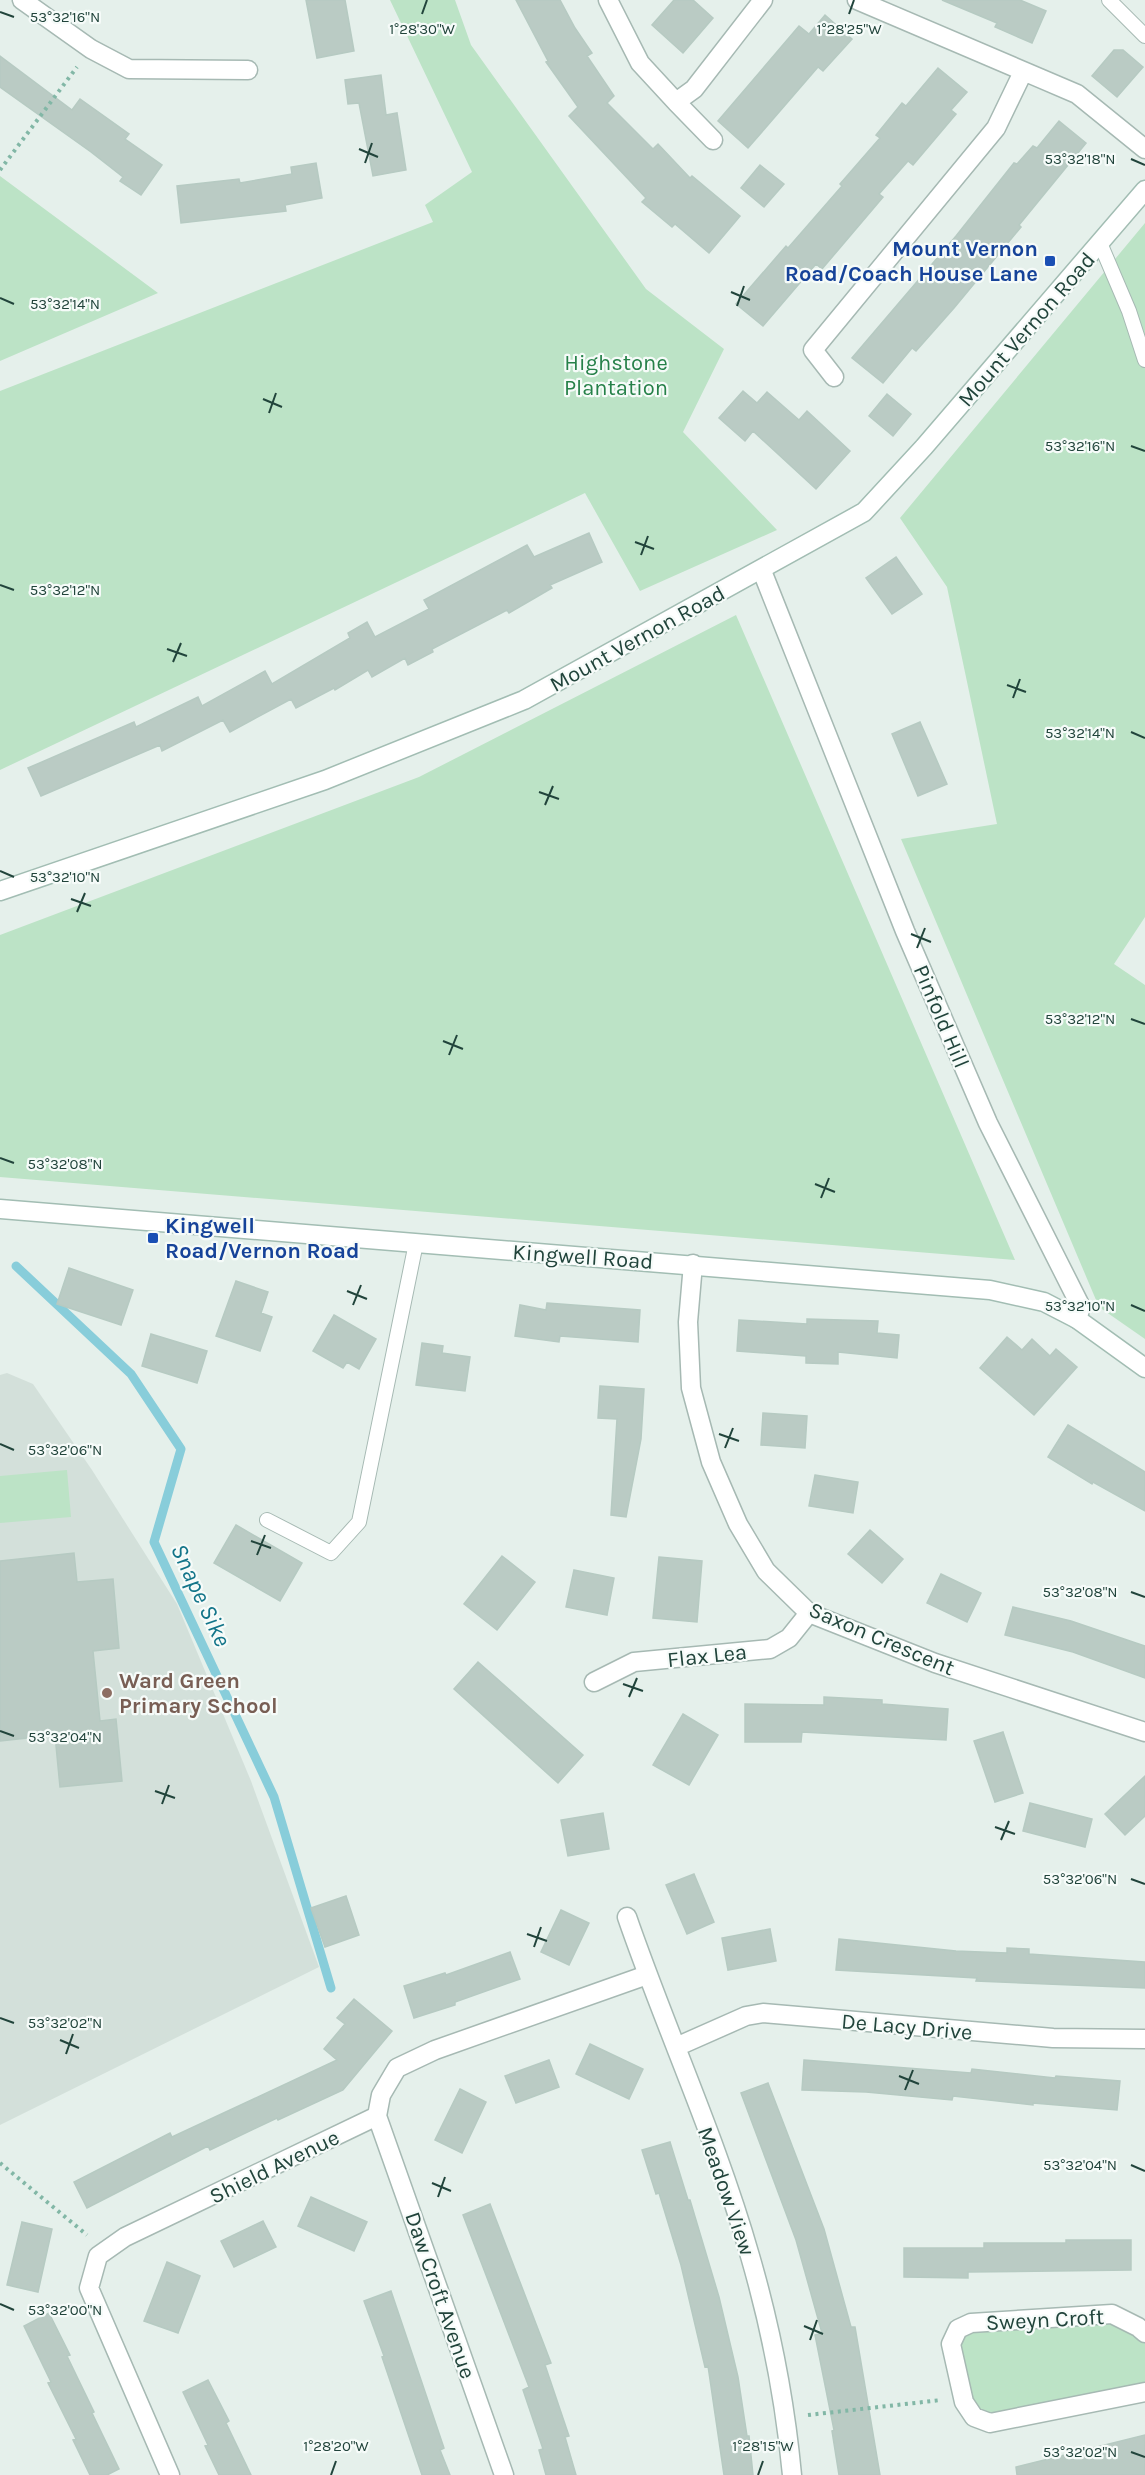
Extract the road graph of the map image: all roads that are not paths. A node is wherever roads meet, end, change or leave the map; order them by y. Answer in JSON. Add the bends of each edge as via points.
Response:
{"nodes":[{"id":1,"x":22,"y":0,"type":"edge"},
{"id":2,"x":608,"y":0,"type":"edge"},
{"id":3,"x":764,"y":0,"type":"edge"},
{"id":4,"x":857,"y":0,"type":"edge"},
{"id":5,"x":1109,"y":0,"type":"edge"},
{"id":6,"x":1145,"y":36,"type":"edge"},
{"id":7,"x":248,"y":70,"type":"dead end"},
{"id":8,"x":1023,"y":72,"type":"junction"},
{"id":9,"x":676,"y":102,"type":"junction"},
{"id":10,"x":713,"y":140,"type":"dead end"},
{"id":11,"x":1145,"y":149,"type":"edge"},
{"id":12,"x":1145,"y":190,"type":"edge"},
{"id":13,"x":1100,"y":243,"type":"junction"},
{"id":14,"x":1145,"y":360,"type":"edge"},
{"id":15,"x":834,"y":376,"type":"dead end"},
{"id":16,"x":762,"y":571,"type":"junction"},
{"id":17,"x":0,"y":891,"type":"edge"},
{"id":18,"x":0,"y":1209,"type":"edge"},
{"id":19,"x":416,"y":1242,"type":"junction"},
{"id":20,"x":693,"y":1264,"type":"junction"},
{"id":21,"x":1077,"y":1319,"type":"junction"},
{"id":22,"x":1145,"y":1368,"type":"edge"},
{"id":23,"x":267,"y":1520,"type":"dead end"},
{"id":24,"x":809,"y":1613,"type":"junction"},
{"id":25,"x":594,"y":1682,"type":"dead end"},
{"id":26,"x":1145,"y":1732,"type":"edge"},
{"id":27,"x":627,"y":1917,"type":"dead end"},
{"id":28,"x":647,"y":1975,"type":"junction"},
{"id":29,"x":1145,"y":2039,"type":"edge"},
{"id":30,"x":676,"y":2047,"type":"junction"},
{"id":31,"x":377,"y":2116,"type":"junction"},
{"id":32,"x":1145,"y":2333,"type":"edge"},
{"id":33,"x":1145,"y":2392,"type":"edge"},
{"id":34,"x":170,"y":2475,"type":"edge"},
{"id":35,"x":504,"y":2475,"type":"edge"},
{"id":36,"x":792,"y":2475,"type":"edge"}],
"edges":[{"from":1,"to":7,"type":"street","via":[[90,49],[129,69]]},
{"from":2,"to":9,"type":"street","via":[[640,63]]},
{"from":3,"to":9,"type":"street","via":[[693,89]]},
{"from":4,"to":8,"type":"street"},
{"from":5,"to":6,"type":"lane"},
{"from":8,"to":11,"type":"street","via":[[1077,94]]},
{"from":8,"to":15,"type":"street","via":[[996,128],[813,350]]},
{"from":9,"to":10,"type":"street"},
{"from":12,"to":13,"type":"street","name":"Mount Vernon Road"},
{"from":13,"to":14,"type":"lane"},
{"from":13,"to":16,"type":"street","name":"Mount Vernon Road","via":[[864,512]]},
{"from":16,"to":17,"type":"street","name":"Mount Vernon Road","via":[[524,700],[325,780]]},
{"from":16,"to":21,"type":"street","name":"Pinfold Hill","via":[[909,942],[988,1123],[1082,1307]]},
{"from":18,"to":19,"type":"street","name":"Kingwell Road"},
{"from":19,"to":20,"type":"street","name":"Kingwell Road"},
{"from":19,"to":23,"type":"lane","via":[[359,1522],[331,1553]]},
{"from":20,"to":21,"type":"street","name":"Kingwell Road","via":[[990,1290],[1044,1302]]},
{"from":20,"to":24,"type":"street","name":"Saxon Crescent","via":[[688,1322],[691,1388],[711,1462],[738,1524],[766,1571]]},
{"from":21,"to":22,"type":"street","name":"Kingwell Road"},
{"from":24,"to":25,"type":"street","name":"Flax Lea","via":[[789,1638],[770,1649],[634,1662]]},
{"from":24,"to":26,"type":"street","name":"Saxon Crescent","via":[[935,1663]]},
{"from":27,"to":28,"type":"street","name":"Meadow View"},
{"from":28,"to":30,"type":"street","name":"Meadow View"},
{"from":28,"to":31,"type":"street","via":[[435,2050],[397,2068],[381,2095]]},
{"from":29,"to":30,"type":"street","name":"De Lacy Drive","via":[[1053,2038],[763,2013],[746,2016]]},
{"from":30,"to":36,"type":"street","name":"Meadow View","via":[[750,2254],[787,2418]]},
{"from":31,"to":34,"type":"street","name":"Shield Avenue","via":[[125,2237],[98,2256],[88,2288]]},
{"from":31,"to":35,"type":"street","name":"Daw Croft Avenue"},
{"from":32,"to":33,"type":"street","name":"Sweyn Croft","via":[[1112,2314],[971,2323],[958,2330],[951,2344],[963,2397],[974,2417],[990,2423]]}]}
